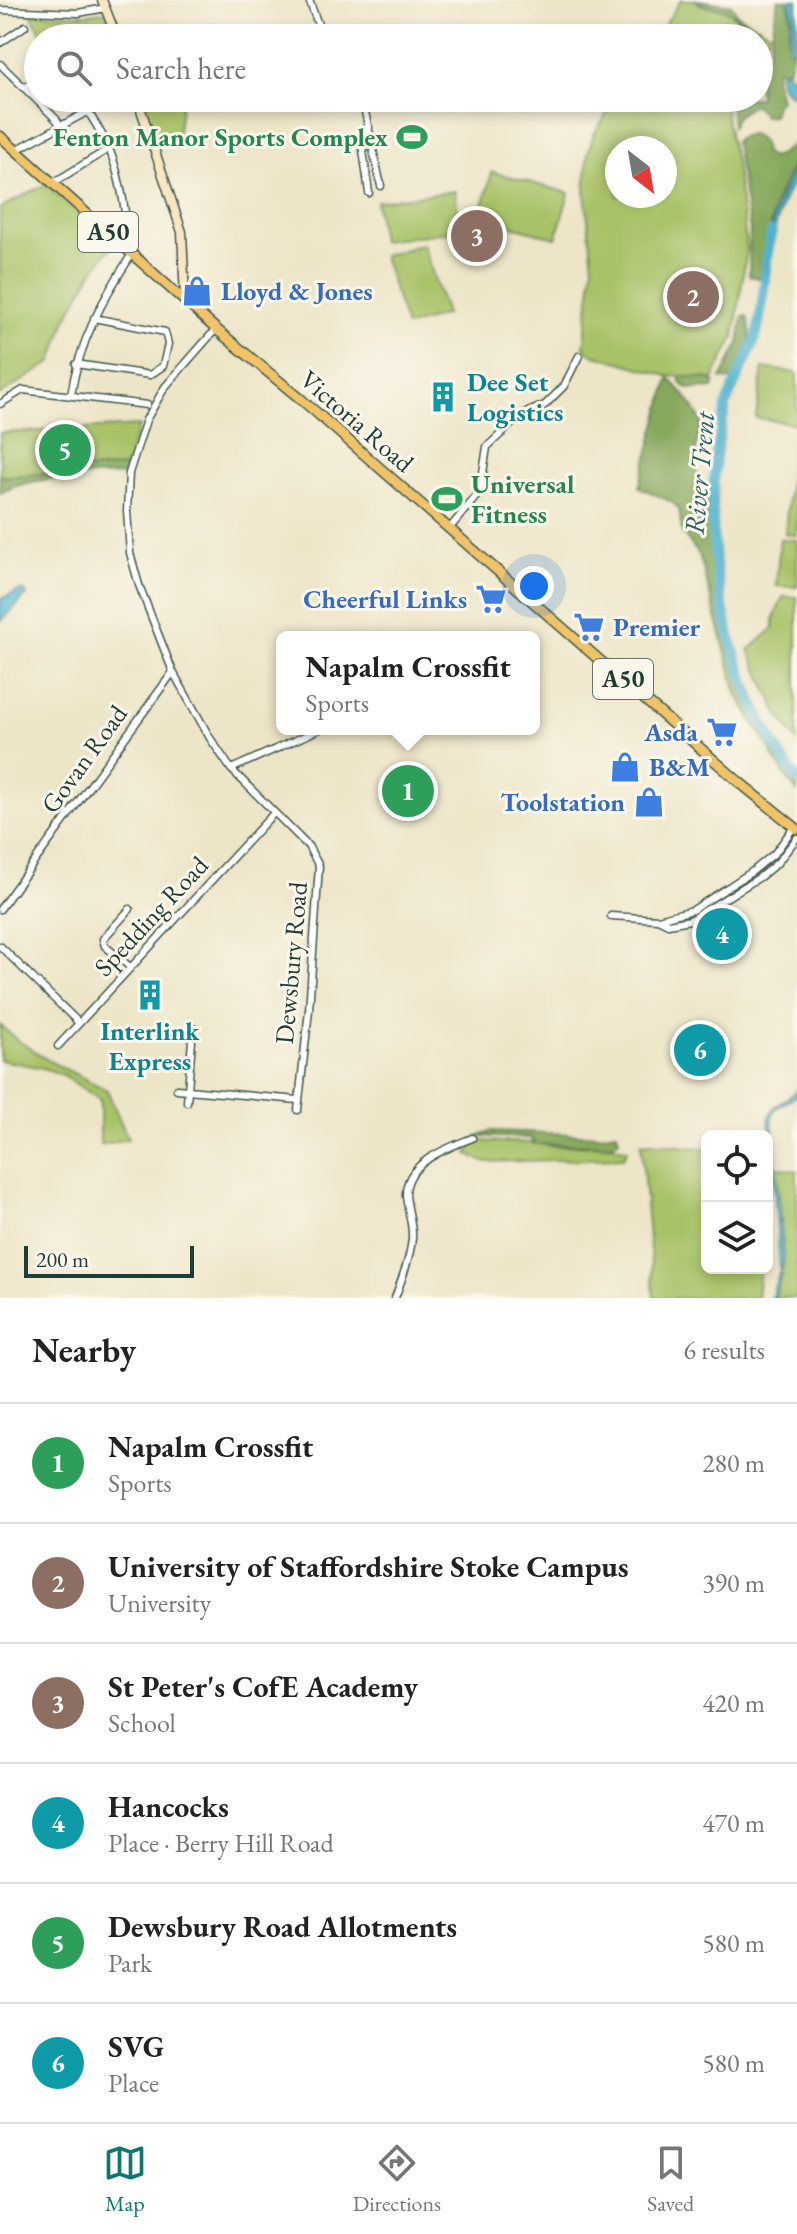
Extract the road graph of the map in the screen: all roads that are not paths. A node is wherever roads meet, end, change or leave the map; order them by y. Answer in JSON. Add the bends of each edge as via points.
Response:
{"nodes":[{"id":1,"x":309,"y":0,"type":"edge"},
{"id":2,"x":104,"y":4,"type":"edge"},
{"id":3,"x":0,"y":10,"type":"edge"},
{"id":4,"x":105,"y":24,"type":"edge"},
{"id":5,"x":318,"y":24,"type":"edge"},
{"id":6,"x":24,"y":26,"type":"edge"},
{"id":7,"x":0,"y":43,"type":"edge"},
{"id":8,"x":0,"y":64,"type":"edge"},
{"id":9,"x":24,"y":86,"type":"edge"},
{"id":10,"x":48,"y":112,"type":"edge"},
{"id":11,"x":86,"y":112,"type":"edge"},
{"id":12,"x":89,"y":112,"type":"edge"},
{"id":13,"x":142,"y":112,"type":"edge"},
{"id":14,"x":366,"y":112,"type":"edge"},
{"id":15,"x":61,"y":126,"type":"junction"},
{"id":16,"x":369,"y":126,"type":"junction"},
{"id":17,"x":0,"y":136,"type":"edge"},
{"id":18,"x":110,"y":148,"type":"junction"},
{"id":19,"x":16,"y":150,"type":"junction"},
{"id":20,"x":53,"y":183,"type":"junction"},
{"id":21,"x":381,"y":186,"type":"dead end"},
{"id":22,"x":369,"y":193,"type":"dead end"},
{"id":23,"x":128,"y":250,"type":"junction"},
{"id":24,"x":185,"y":299,"type":"junction"},
{"id":25,"x":94,"y":318,"type":"junction"},
{"id":26,"x":216,"y":329,"type":"junction"},
{"id":27,"x":579,"y":356,"type":"dead end"},
{"id":28,"x":76,"y":364,"type":"junction"},
{"id":29,"x":71,"y":395,"type":"junction"},
{"id":30,"x":0,"y":404,"type":"edge"},
{"id":31,"x":147,"y":405,"type":"dead end"},
{"id":32,"x":449,"y":529,"type":"junction"},
{"id":33,"x":173,"y":672,"type":"junction"},
{"id":34,"x":307,"y":735,"type":"edge"},
{"id":35,"x":231,"y":769,"type":"junction"},
{"id":36,"x":273,"y":814,"type":"junction"},
{"id":37,"x":796,"y":828,"type":"edge"},
{"id":38,"x":797,"y":838,"type":"edge"},
{"id":39,"x":0,"y":909,"type":"edge"},
{"id":40,"x":130,"y":909,"type":"dead end"},
{"id":41,"x":611,"y":916,"type":"dead end"},
{"id":42,"x":658,"y":919,"type":"junction"},
{"id":43,"x":0,"y":946,"type":"edge"},
{"id":44,"x":130,"y":967,"type":"junction"},
{"id":45,"x":79,"y":1023,"type":"junction"},
{"id":46,"x":193,"y":1028,"type":"dead end"},
{"id":47,"x":58,"y":1046,"type":"dead end"},
{"id":48,"x":177,"y":1089,"type":"dead end"},
{"id":49,"x":188,"y":1090,"type":"junction"},
{"id":50,"x":298,"y":1100,"type":"junction"},
{"id":51,"x":187,"y":1102,"type":"dead end"},
{"id":52,"x":298,"y":1110,"type":"dead end"},
{"id":53,"x":472,"y":1138,"type":"dead end"},
{"id":54,"x":395,"y":1298,"type":"edge"}],
"edges":[{"from":1,"to":5,"type":"street"},
{"from":2,"to":3,"type":"street","via":[[78,13]]},
{"from":2,"to":4,"type":"street"},
{"from":6,"to":7,"type":"street"},
{"from":8,"to":9,"type":"street"},
{"from":10,"to":15,"type":"street"},
{"from":11,"to":15,"type":"street"},
{"from":12,"to":18,"type":"street"},
{"from":13,"to":24,"type":"street","via":[[182,232]]},
{"from":14,"to":16,"type":"street"},
{"from":15,"to":19,"type":"street"},
{"from":16,"to":21,"type":"street"},
{"from":16,"to":22,"type":"street","via":[[362,143]]},
{"from":17,"to":19,"type":"main road","name":"Victoria Road","number":"A50"},
{"from":18,"to":20,"type":"street"},
{"from":18,"to":23,"type":"street"},
{"from":19,"to":20,"type":"main road","name":"Victoria Road","number":"A50"},
{"from":20,"to":23,"type":"main road","name":"Victoria Road","number":"A50"},
{"from":23,"to":24,"type":"main road","name":"Victoria Road","number":"A50"},
{"from":23,"to":25,"type":"street"},
{"from":24,"to":26,"type":"main road","name":"Victoria Road","number":"A50"},
{"from":25,"to":28,"type":"street"},
{"from":25,"to":28,"type":"street","via":[[165,332],[163,366],[150,375]]},
{"from":26,"to":32,"type":"main road","name":"Victoria Road","number":"A50"},
{"from":26,"to":33,"type":"street","name":"Dewsbury Road","via":[[153,405],[129,473],[130,553]]},
{"from":27,"to":32,"type":"street","via":[[564,386],[545,405],[521,415],[487,447],[480,492]]},
{"from":28,"to":29,"type":"street"},
{"from":29,"to":30,"type":"street","via":[[23,390]]},
{"from":29,"to":31,"type":"street"},
{"from":32,"to":37,"type":"main road","name":"Victoria Road","number":"A50"},
{"from":33,"to":35,"type":"street","name":"Dewsbury Road"},
{"from":33,"to":39,"type":"street","name":"Govan Road"},
{"from":34,"to":35,"type":"street"},
{"from":35,"to":36,"type":"street","name":"Dewsbury Road"},
{"from":36,"to":44,"type":"street","name":"Spedding Road"},
{"from":36,"to":50,"type":"street","name":"Dewsbury Road","via":[[308,846],[319,866]]},
{"from":37,"to":42,"type":"street","via":[[753,871],[693,910]]},
{"from":38,"to":42,"type":"street","via":[[760,877],[696,917],[674,924]]},
{"from":40,"to":44,"type":"street","via":[[103,939]]},
{"from":41,"to":42,"type":"street"},
{"from":43,"to":45,"type":"street"},
{"from":44,"to":45,"type":"street","name":"Spedding Road"},
{"from":45,"to":47,"type":"street","name":"Spedding Road"},
{"from":46,"to":49,"type":"street"},
{"from":48,"to":49,"type":"street"},
{"from":49,"to":50,"type":"street"},
{"from":49,"to":51,"type":"street"},
{"from":50,"to":52,"type":"street","name":"Dewsbury Road"},
{"from":53,"to":54,"type":"street","via":[[437,1152],[407,1181],[412,1235]]}]}
